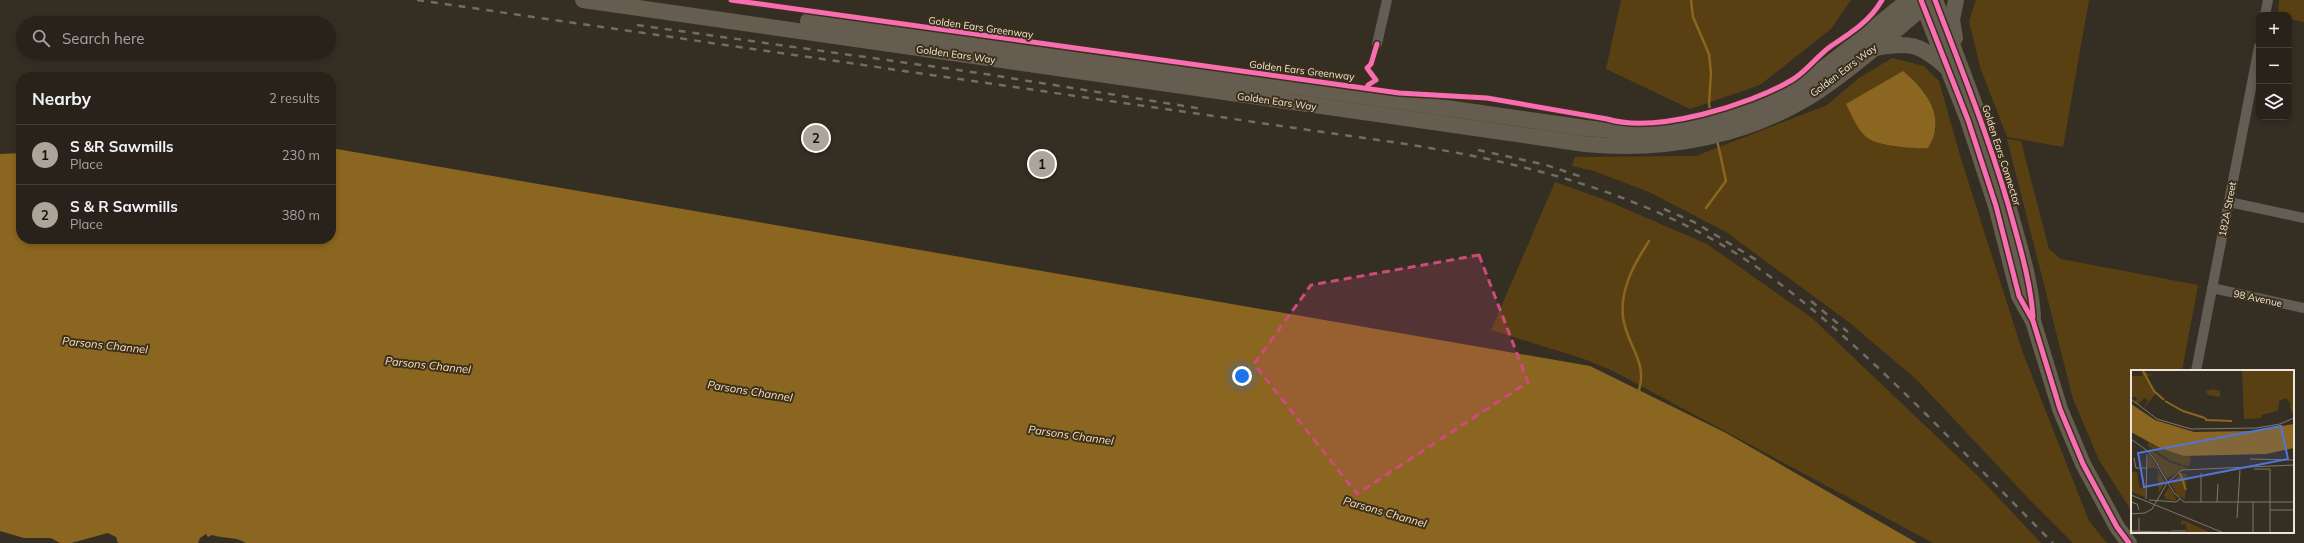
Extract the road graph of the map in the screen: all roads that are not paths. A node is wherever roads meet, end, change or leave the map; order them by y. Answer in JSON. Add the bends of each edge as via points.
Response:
{"nodes":[{"id":1,"x":583,"y":0,"type":"edge"},
{"id":2,"x":662,"y":0,"type":"edge"},
{"id":3,"x":1387,"y":0,"type":"edge"},
{"id":4,"x":1892,"y":0,"type":"edge"},
{"id":5,"x":1909,"y":0,"type":"edge"},
{"id":6,"x":1956,"y":0,"type":"edge"},
{"id":7,"x":2268,"y":0,"type":"edge"},
{"id":8,"x":1928,"y":2,"type":"edge"},
{"id":9,"x":2266,"y":12,"type":"edge"},
{"id":10,"x":1882,"y":20,"type":"junction"},
{"id":11,"x":1377,"y":44,"type":"dead end"},
{"id":12,"x":1873,"y":48,"type":"junction"},
{"id":13,"x":2259,"y":48,"type":"edge"},
{"id":14,"x":1953,"y":64,"type":"junction"},
{"id":15,"x":1772,"y":107,"type":"junction"},
{"id":16,"x":2229,"y":202,"type":"junction"},
{"id":17,"x":2304,"y":218,"type":"edge"},
{"id":18,"x":2212,"y":288,"type":"junction"},
{"id":19,"x":2304,"y":308,"type":"edge"},
{"id":20,"x":2196,"y":370,"type":"edge"},
{"id":21,"x":2129,"y":543,"type":"edge"}],
"edges":[{"from":1,"to":15,"type":"main road","name":"Golden Ears Way","via":[[1614,147],[1668,145],[1725,133]]},
{"from":2,"to":15,"type":"main road","name":"Golden Ears Way","via":[[1586,128],[1648,130],[1677,127]]},
{"from":3,"to":11,"type":"street"},
{"from":4,"to":10,"type":"main road"},
{"from":5,"to":10,"type":"main road","name":"Golden Ears Way"},
{"from":6,"to":14,"type":"main road","via":[[1952,20]]},
{"from":7,"to":9,"type":"street"},
{"from":8,"to":12,"type":"main road","name":"Golden Ears Way"},
{"from":8,"to":14,"type":"main road"},
{"from":10,"to":15,"type":"main road","name":"Golden Ears Way"},
{"from":12,"to":14,"type":"main road","via":[[1896,44],[1911,45]]},
{"from":12,"to":15,"type":"main road","name":"Golden Ears Way","via":[[1820,89]]},
{"from":13,"to":16,"type":"street","name":"182A Street"},
{"from":14,"to":21,"type":"main road","via":[[2020,296],[2033,321],[2060,409],[2083,464],[2117,527]]},
{"from":16,"to":17,"type":"street"},
{"from":16,"to":18,"type":"street","name":"182A Street"},
{"from":18,"to":19,"type":"street","name":"98 Avenue"},
{"from":18,"to":20,"type":"street","name":"182A Street"}]}
